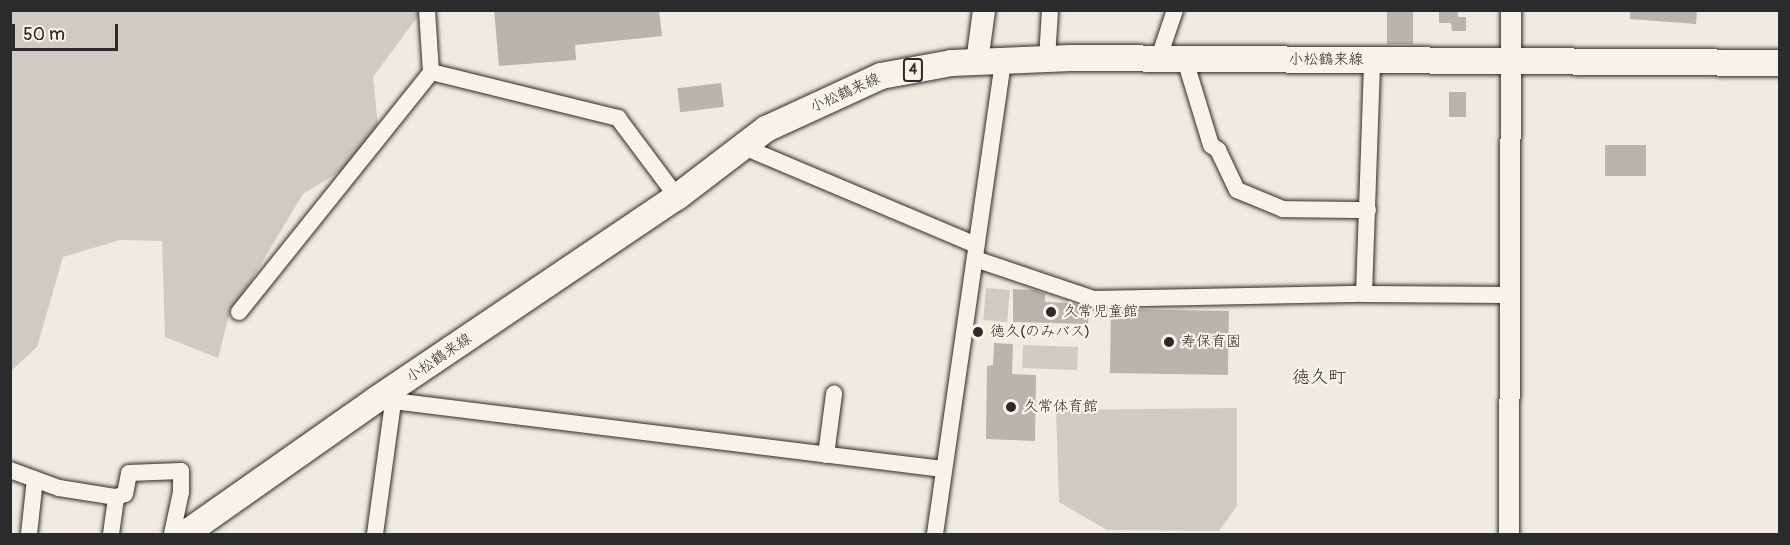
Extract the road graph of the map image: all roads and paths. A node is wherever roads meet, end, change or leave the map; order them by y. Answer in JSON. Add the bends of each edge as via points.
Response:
{"nodes":[{"id":1,"x":427,"y":10,"type":"edge"},
{"id":2,"x":984,"y":10,"type":"edge"},
{"id":3,"x":1050,"y":10,"type":"edge"},
{"id":4,"x":1175,"y":10,"type":"edge"},
{"id":5,"x":1511,"y":10,"type":"edge"},
{"id":6,"x":1047,"y":59,"type":"junction"},
{"id":7,"x":1158,"y":60,"type":"junction"},
{"id":8,"x":1185,"y":60,"type":"junction"},
{"id":9,"x":1372,"y":60,"type":"junction"},
{"id":10,"x":1512,"y":60,"type":"junction"},
{"id":11,"x":1003,"y":61,"type":"junction"},
{"id":12,"x":977,"y":62,"type":"junction"},
{"id":13,"x":1779,"y":63,"type":"edge"},
{"id":14,"x":431,"y":72,"type":"junction"},
{"id":15,"x":744,"y":147,"type":"junction"},
{"id":16,"x":677,"y":197,"type":"junction"},
{"id":17,"x":1368,"y":210,"type":"junction"},
{"id":18,"x":975,"y":252,"type":"junction"},
{"id":19,"x":1364,"y":294,"type":"junction"},
{"id":20,"x":1509,"y":295,"type":"junction"},
{"id":21,"x":239,"y":312,"type":"dead end"},
{"id":22,"x":834,"y":394,"type":"dead end"},
{"id":23,"x":385,"y":401,"type":"junction"},
{"id":24,"x":826,"y":455,"type":"junction"},
{"id":25,"x":943,"y":469,"type":"junction"},
{"id":26,"x":10,"y":470,"type":"edge"},
{"id":27,"x":35,"y":480,"type":"junction"},
{"id":28,"x":116,"y":497,"type":"junction"},
{"id":29,"x":29,"y":534,"type":"edge"},
{"id":30,"x":111,"y":534,"type":"edge"},
{"id":31,"x":172,"y":534,"type":"edge"},
{"id":32,"x":185,"y":534,"type":"edge"},
{"id":33,"x":375,"y":534,"type":"edge"},
{"id":34,"x":935,"y":534,"type":"edge"},
{"id":35,"x":1509,"y":534,"type":"edge"}],
"edges":[{"from":1,"to":14,"type":"street"},
{"from":2,"to":12,"type":"main road"},
{"from":3,"to":6,"type":"street"},
{"from":4,"to":7,"type":"street"},
{"from":5,"to":10,"type":"street"},
{"from":6,"to":7,"type":"main road","name":"小松鶴来線","number":"4"},
{"from":6,"to":11,"type":"main road","name":"小松鶴来線","number":"4"},
{"from":7,"to":8,"type":"main road","name":"小松鶴来線","number":"4"},
{"from":8,"to":9,"type":"main road","name":"小松鶴来線","number":"4"},
{"from":8,"to":17,"type":"street","via":[[1211,145],[1218,150],[1237,190],[1283,209]]},
{"from":9,"to":10,"type":"main road","name":"小松鶴来線","number":"4"},
{"from":9,"to":17,"type":"street"},
{"from":10,"to":13,"type":"main road","name":"小松鶴来線","number":"4"},
{"from":10,"to":20,"type":"street"},
{"from":11,"to":12,"type":"main road","name":"小松鶴来線","number":"4"},
{"from":11,"to":18,"type":"street"},
{"from":12,"to":15,"type":"main road","name":"小松鶴来線","number":"4","via":[[881,76],[766,129]]},
{"from":14,"to":16,"type":"street","via":[[618,118]]},
{"from":14,"to":21,"type":"street"},
{"from":15,"to":16,"type":"main road","name":"小松鶴来線","number":"4"},
{"from":15,"to":18,"type":"street"},
{"from":16,"to":23,"type":"main road","name":"小松鶴来線","number":"4"},
{"from":17,"to":19,"type":"street"},
{"from":18,"to":19,"type":"street","via":[[1094,299]]},
{"from":18,"to":25,"type":"street"},
{"from":19,"to":20,"type":"street"},
{"from":20,"to":35,"type":"street"},
{"from":22,"to":24,"type":"street"},
{"from":23,"to":24,"type":"street"},
{"from":23,"to":32,"type":"main road","name":"小松鶴来線","number":"4"},
{"from":23,"to":33,"type":"street"},
{"from":24,"to":25,"type":"street"},
{"from":25,"to":34,"type":"street"},
{"from":26,"to":27,"type":"street"},
{"from":27,"to":28,"type":"street"},
{"from":27,"to":29,"type":"street"},
{"from":28,"to":30,"type":"street"},
{"from":28,"to":31,"type":"street","via":[[125,494],[129,473],[181,471]]}]}
